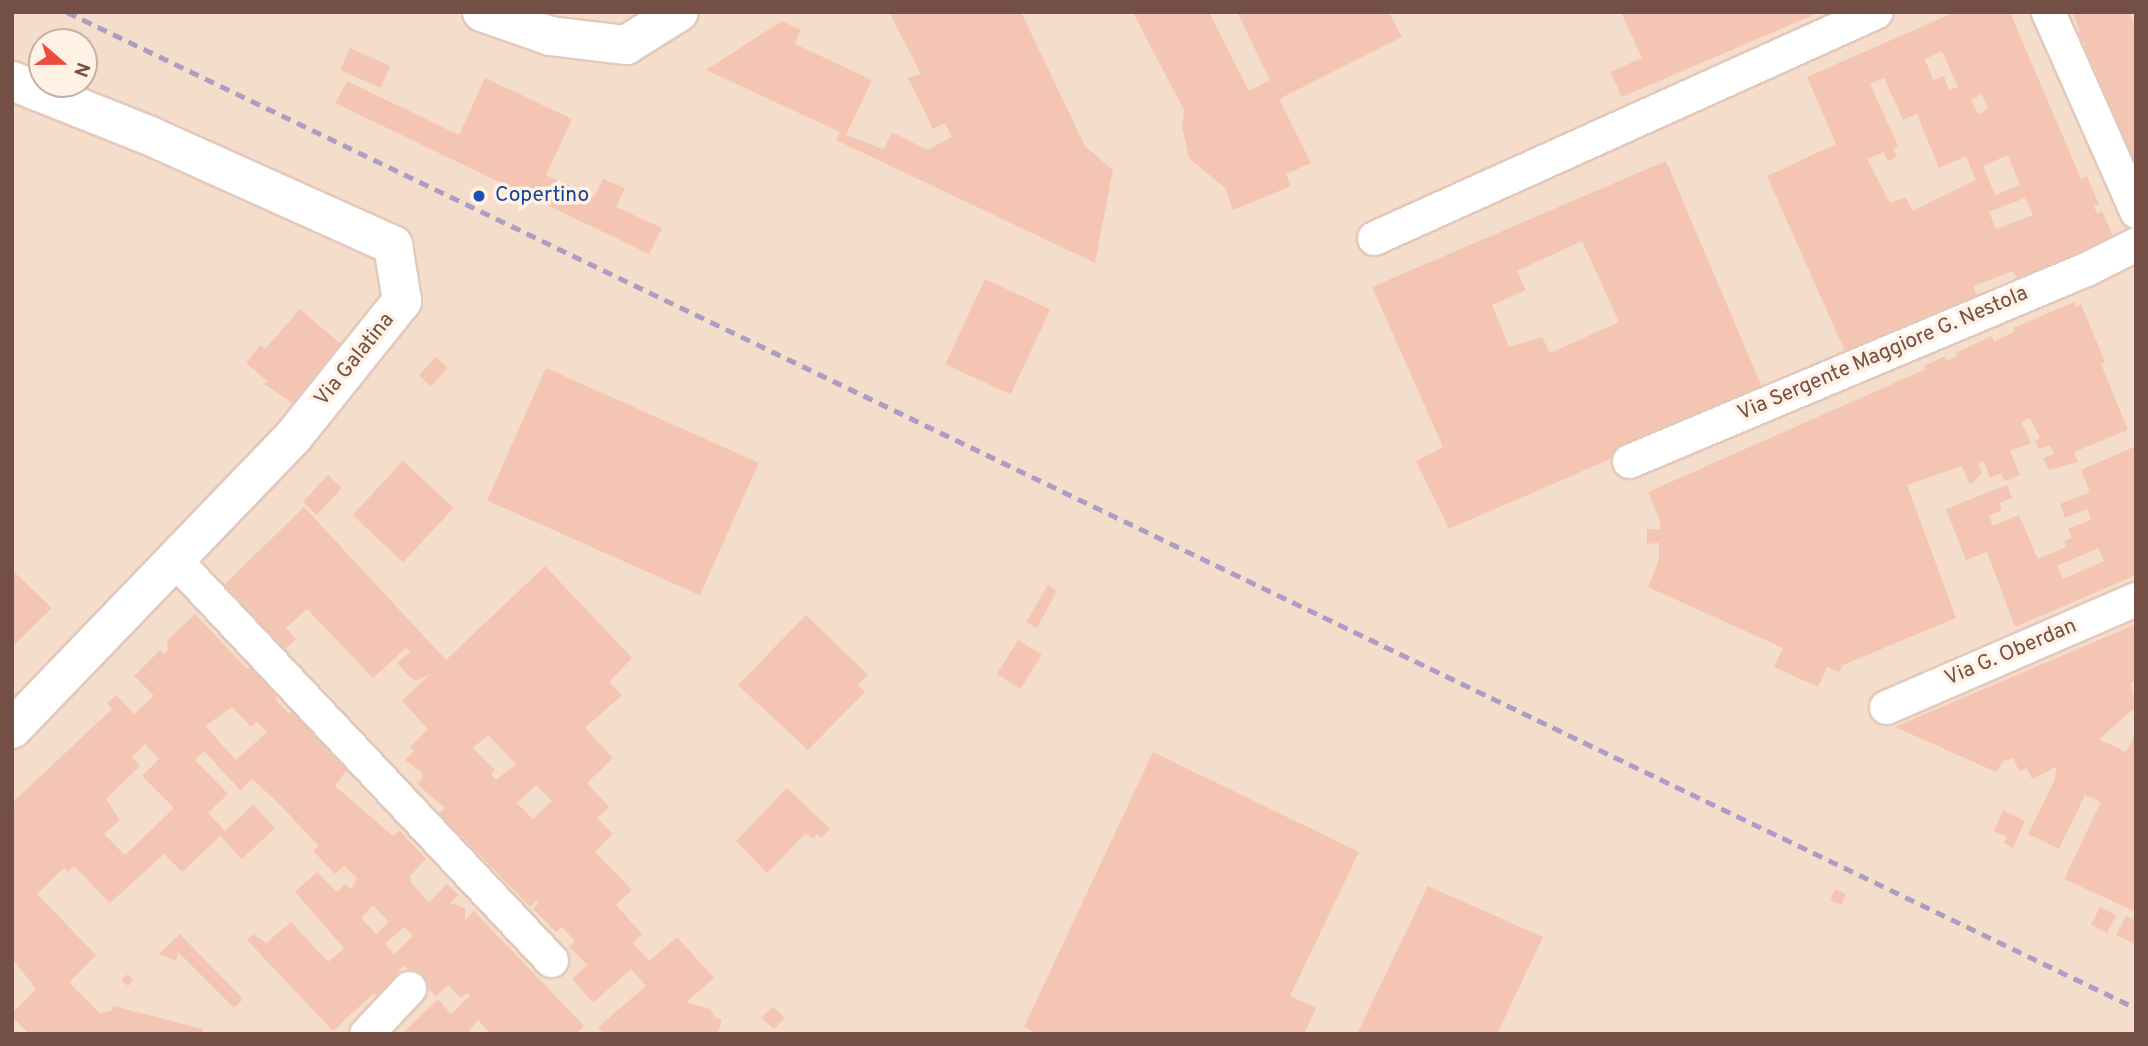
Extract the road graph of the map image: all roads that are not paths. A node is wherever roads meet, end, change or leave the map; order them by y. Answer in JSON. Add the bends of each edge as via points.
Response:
{"nodes":[{"id":1,"x":482,"y":12,"type":"edge"},
{"id":2,"x":679,"y":12,"type":"edge"},
{"id":3,"x":1875,"y":12,"type":"edge"},
{"id":4,"x":2048,"y":12,"type":"edge"},
{"id":5,"x":542,"y":24,"type":"edge"},
{"id":6,"x":12,"y":81,"type":"edge"},
{"id":7,"x":2136,"y":211,"type":"edge"},
{"id":8,"x":1374,"y":237,"type":"dead end"},
{"id":9,"x":2136,"y":244,"type":"edge"},
{"id":10,"x":1629,"y":461,"type":"dead end"},
{"id":11,"x":175,"y":560,"type":"junction"},
{"id":12,"x":2136,"y":599,"type":"edge"},
{"id":13,"x":1886,"y":707,"type":"dead end"},
{"id":14,"x":12,"y":729,"type":"edge"},
{"id":15,"x":551,"y":960,"type":"dead end"},
{"id":16,"x":409,"y":988,"type":"dead end"},
{"id":17,"x":366,"y":1034,"type":"edge"}],
"edges":[{"from":1,"to":5,"type":"street"},
{"from":2,"to":5,"type":"street","via":[[626,45]]},
{"from":3,"to":8,"type":"street"},
{"from":4,"to":7,"type":"street"},
{"from":6,"to":11,"type":"street","name":"Via Galatina","via":[[148,135],[393,245],[402,301],[293,437]]},
{"from":9,"to":10,"type":"street","name":"Via Sergente Maggiore G. Nestola"},
{"from":11,"to":14,"type":"street","name":"Via Galatina"},
{"from":11,"to":15,"type":"street"},
{"from":12,"to":13,"type":"street","name":"Via G. Oberdan"},
{"from":16,"to":17,"type":"street"}]}
